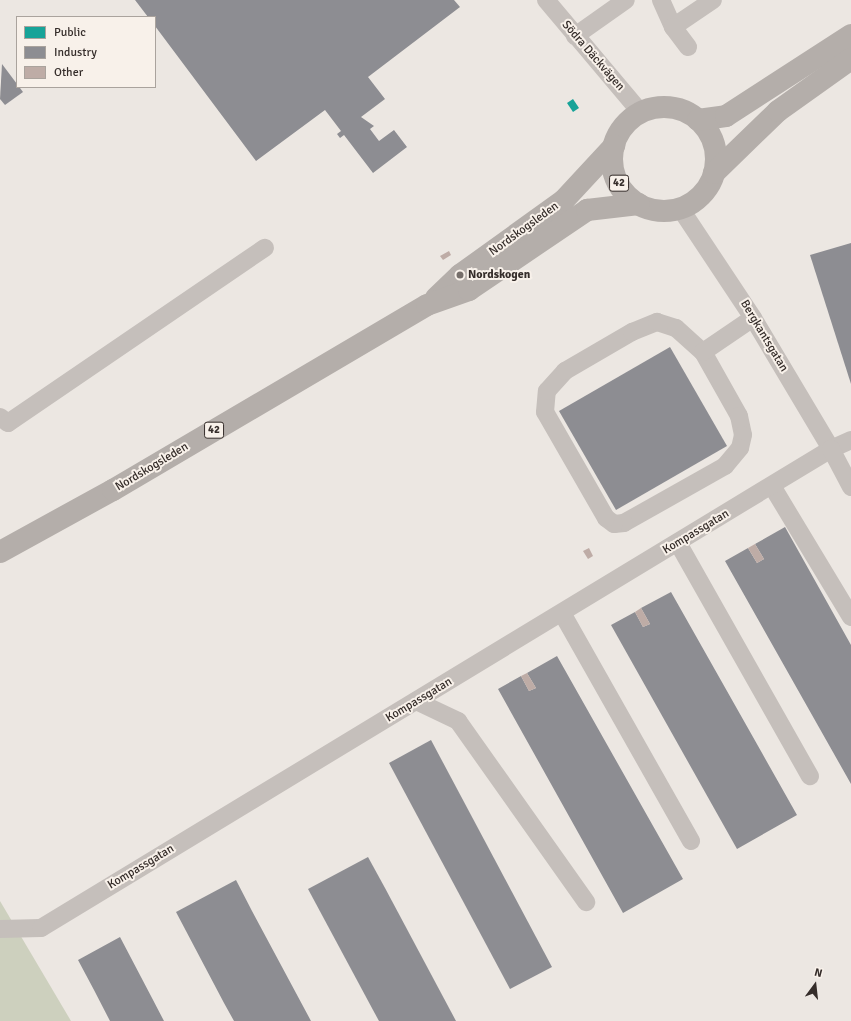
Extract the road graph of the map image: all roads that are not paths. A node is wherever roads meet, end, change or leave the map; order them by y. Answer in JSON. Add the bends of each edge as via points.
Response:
{"nodes":[{"id":1,"x":546,"y":0,"type":"edge"},
{"id":2,"x":626,"y":0,"type":"edge"},
{"id":3,"x":661,"y":0,"type":"edge"},
{"id":4,"x":713,"y":0,"type":"edge"},
{"id":5,"x":673,"y":27,"type":"junction"},
{"id":6,"x":851,"y":35,"type":"edge"},
{"id":7,"x":574,"y":36,"type":"junction"},
{"id":8,"x":688,"y":47,"type":"dead end"},
{"id":9,"x":851,"y":59,"type":"edge"},
{"id":10,"x":641,"y":113,"type":"junction"},
{"id":11,"x":698,"y":120,"type":"junction"},
{"id":12,"x":614,"y":146,"type":"junction"},
{"id":13,"x":714,"y":173,"type":"junction"},
{"id":14,"x":639,"y":204,"type":"junction"},
{"id":15,"x":680,"y":208,"type":"junction"},
{"id":16,"x":265,"y":248,"type":"dead end"},
{"id":17,"x":427,"y":305,"type":"junction"},
{"id":18,"x":753,"y":318,"type":"junction"},
{"id":19,"x":704,"y":352,"type":"junction"},
{"id":20,"x":0,"y":417,"type":"edge"},
{"id":21,"x":851,"y":440,"type":"edge"},
{"id":22,"x":831,"y":449,"type":"junction"},
{"id":23,"x":772,"y":486,"type":"junction"},
{"id":24,"x":851,"y":487,"type":"edge"},
{"id":25,"x":678,"y":543,"type":"junction"},
{"id":26,"x":0,"y":552,"type":"edge"},
{"id":27,"x":562,"y":613,"type":"junction"},
{"id":28,"x":851,"y":617,"type":"edge"},
{"id":29,"x":416,"y":701,"type":"junction"},
{"id":30,"x":810,"y":776,"type":"dead end"},
{"id":31,"x":691,"y":841,"type":"dead end"},
{"id":32,"x":586,"y":902,"type":"dead end"},
{"id":33,"x":0,"y":928,"type":"edge"}],
"edges":[{"from":1,"to":7,"type":"street","name":"Södra Däckvägen"},
{"from":2,"to":7,"type":"street"},
{"from":3,"to":5,"type":"street"},
{"from":4,"to":5,"type":"street"},
{"from":5,"to":8,"type":"street"},
{"from":6,"to":11,"type":"main road","via":[[726,116]]},
{"from":7,"to":10,"type":"street","name":"Södra Däckvägen"},
{"from":9,"to":13,"type":"main road","number":"42","via":[[778,111]]},
{"from":10,"to":11,"type":"main road","via":[[671,108]]},
{"from":10,"to":12,"type":"main road","number":"42","via":[[624,127]]},
{"from":11,"to":13,"type":"main road","via":[[714,144]]},
{"from":12,"to":14,"type":"main road","number":"42","via":[[617,179],[628,196]]},
{"from":12,"to":17,"type":"main road","name":"Nordskogsleden","number":"42","via":[[564,200],[460,275]]},
{"from":13,"to":15,"type":"main road","number":"42","via":[[701,195]]},
{"from":14,"to":15,"type":"main road","number":"42","via":[[666,210]]},
{"from":14,"to":17,"type":"main road","name":"Nordskogsleden","number":"42","via":[[588,210],[469,290]]},
{"from":15,"to":18,"type":"street","name":"Bergkantsgatan"},
{"from":16,"to":20,"type":"street","via":[[8,423]]},
{"from":17,"to":26,"type":"main road","name":"Nordskogsleden","number":"42","via":[[113,490]]},
{"from":18,"to":19,"type":"street"},
{"from":18,"to":22,"type":"street","name":"Bergkantsgatan"},
{"from":19,"to":19,"type":"street","via":[[676,328],[657,322],[632,332],[565,371],[547,391],[545,412],[606,518],[614,524],[624,523],[725,466],[740,448],[743,435],[739,416]]},
{"from":21,"to":22,"type":"street"},
{"from":22,"to":23,"type":"street","name":"Kompassgatan"},
{"from":22,"to":24,"type":"street","name":"Bergkantsgatan"},
{"from":23,"to":25,"type":"street","name":"Kompassgatan"},
{"from":23,"to":28,"type":"street"},
{"from":25,"to":27,"type":"street","name":"Kompassgatan"},
{"from":25,"to":30,"type":"street"},
{"from":27,"to":29,"type":"street","name":"Kompassgatan"},
{"from":27,"to":31,"type":"street"},
{"from":29,"to":32,"type":"street","via":[[458,722]]},
{"from":29,"to":33,"type":"street","name":"Kompassgatan","via":[[41,928]]}]}
